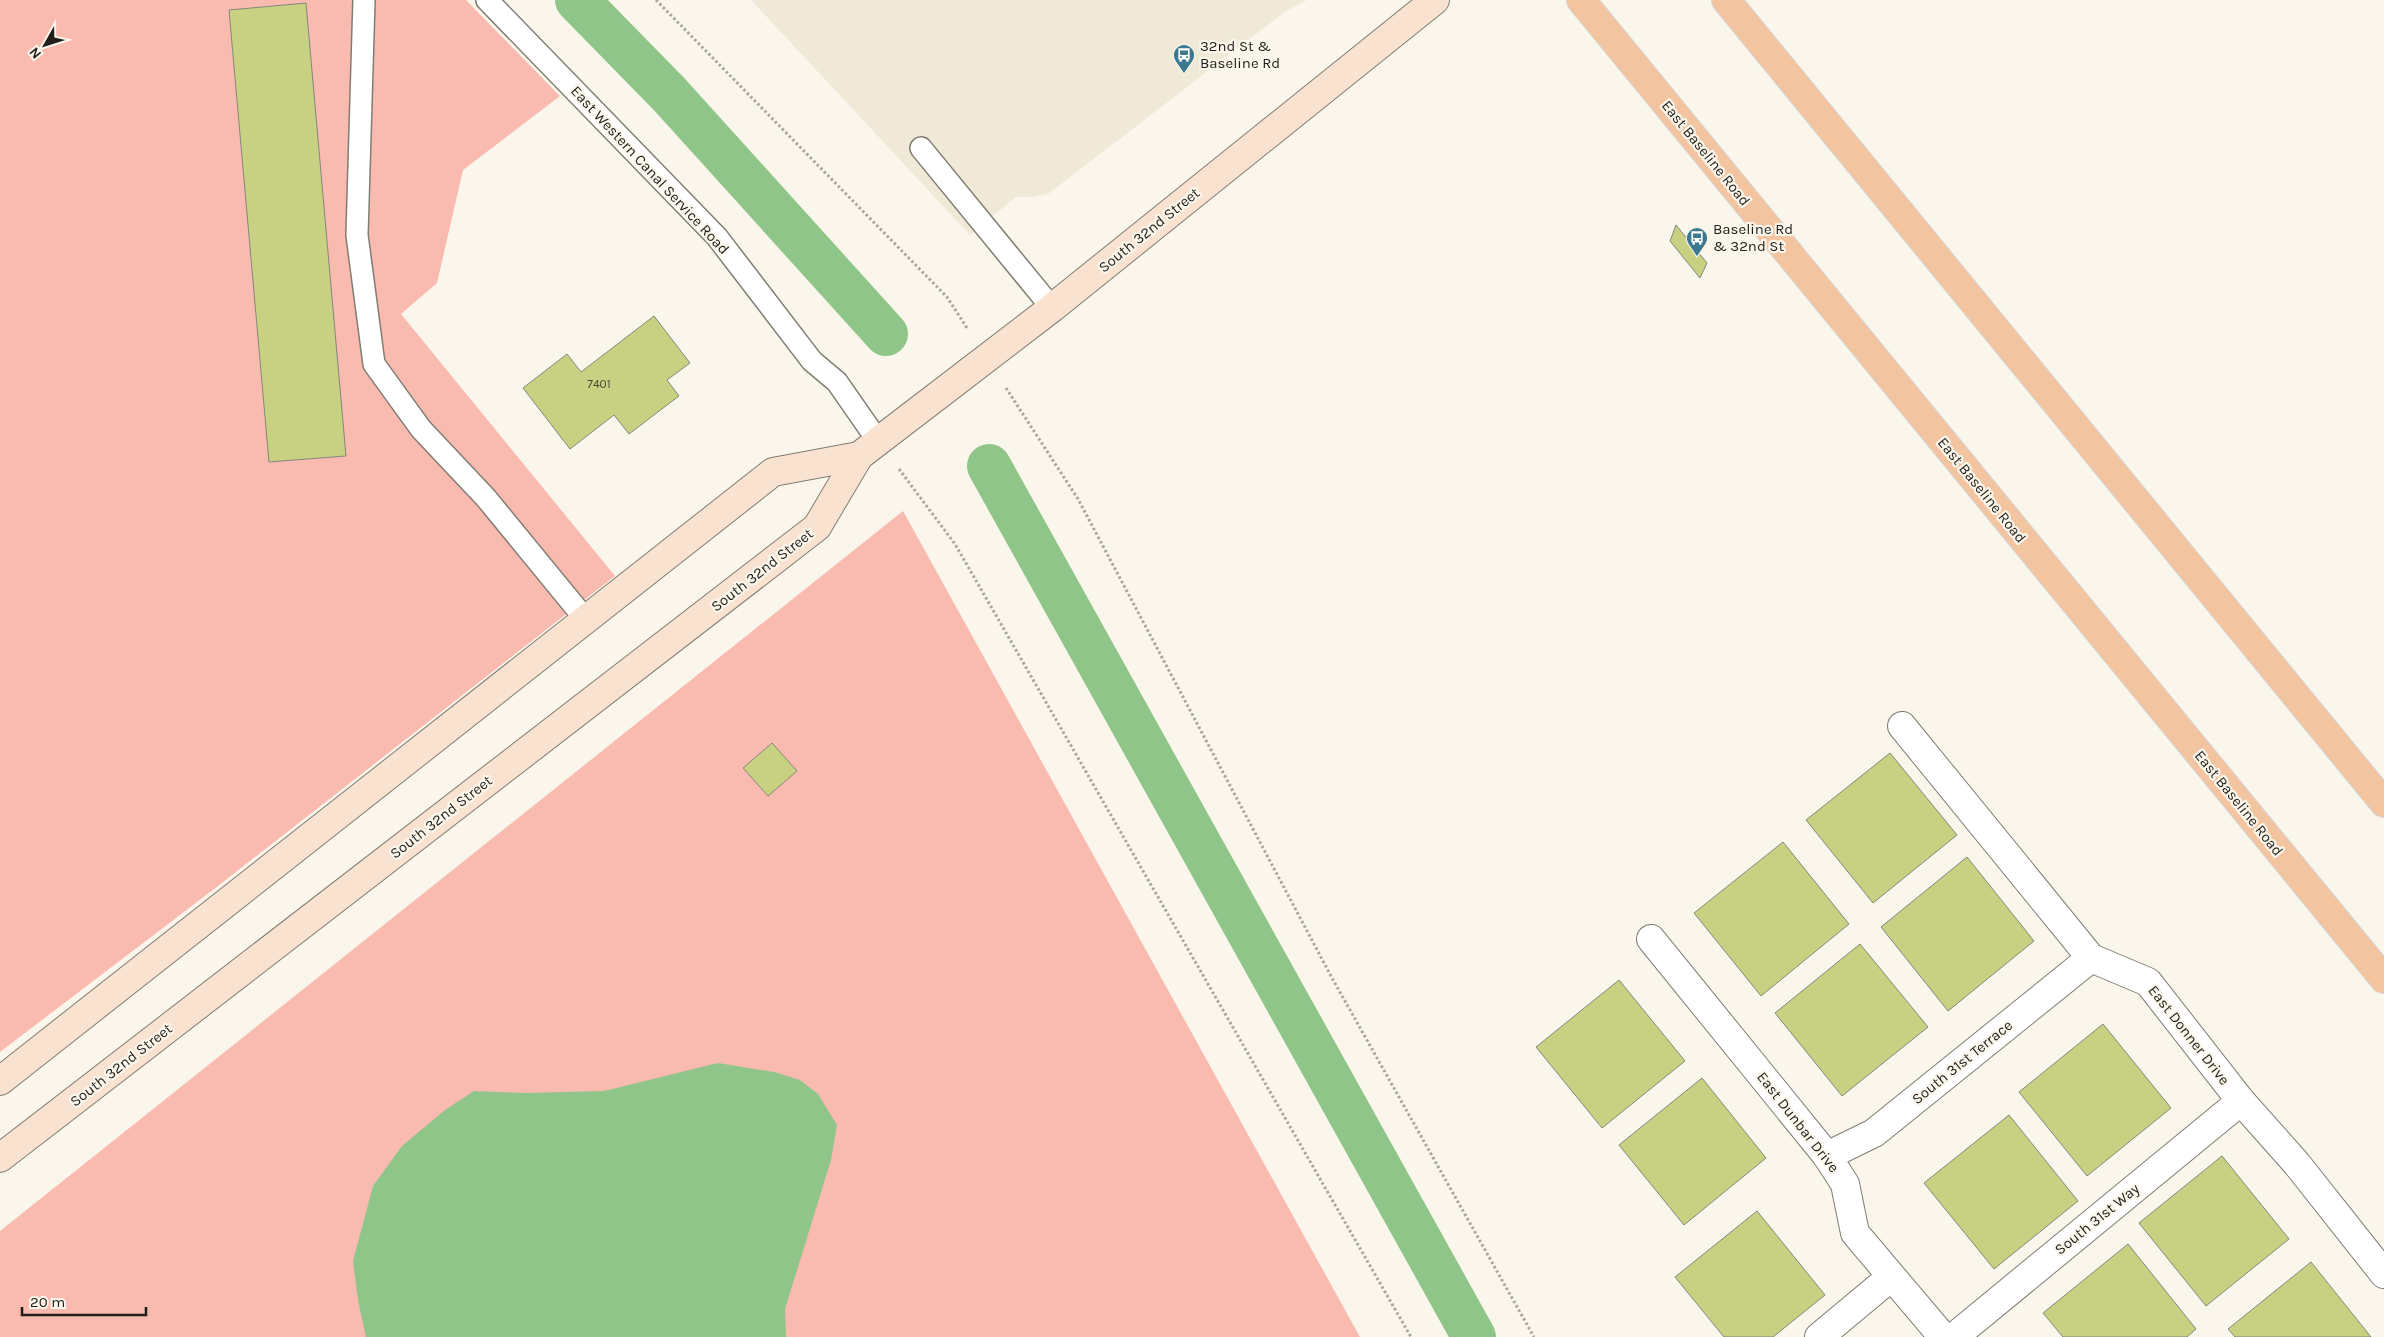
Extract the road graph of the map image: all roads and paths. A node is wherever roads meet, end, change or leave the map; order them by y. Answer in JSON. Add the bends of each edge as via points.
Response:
{"nodes":[{"id":1,"x":364,"y":0,"type":"edge"},
{"id":2,"x":487,"y":0,"type":"edge"},
{"id":3,"x":656,"y":0,"type":"edge"},
{"id":4,"x":1435,"y":0,"type":"edge"},
{"id":5,"x":1581,"y":0,"type":"edge"},
{"id":6,"x":1726,"y":0,"type":"edge"},
{"id":7,"x":921,"y":148,"type":"dead end"},
{"id":8,"x":947,"y":297,"type":"dead end"},
{"id":9,"x":1052,"y":308,"type":"junction"},
{"id":10,"x":1024,"y":414,"type":"dead end"},
{"id":11,"x":878,"y":442,"type":"junction"},
{"id":12,"x":920,"y":496,"type":"dead end"},
{"id":13,"x":586,"y":620,"type":"junction"},
{"id":14,"x":1902,"y":726,"type":"dead end"},
{"id":15,"x":2384,"y":803,"type":"edge"},
{"id":16,"x":1651,"y":939,"type":"dead end"},
{"id":17,"x":2091,"y":958,"type":"junction"},
{"id":18,"x":2384,"y":979,"type":"edge"},
{"id":19,"x":0,"y":1081,"type":"edge"},
{"id":20,"x":2241,"y":1101,"type":"junction"},
{"id":21,"x":1827,"y":1156,"type":"junction"},
{"id":22,"x":0,"y":1158,"type":"edge"},
{"id":23,"x":2384,"y":1274,"type":"edge"},
{"id":24,"x":1891,"y":1277,"type":"junction"},
{"id":25,"x":1411,"y":1337,"type":"edge"},
{"id":26,"x":1534,"y":1337,"type":"edge"},
{"id":27,"x":1819,"y":1337,"type":"edge"},
{"id":28,"x":1943,"y":1337,"type":"edge"},
{"id":29,"x":1954,"y":1337,"type":"edge"}],
"edges":[{"from":1,"to":13,"type":"lane","via":[[357,235],[374,364],[421,429],[486,498]]},
{"from":2,"to":11,"type":"lane","name":"East Western Canal Service Road","via":[[717,237],[812,361],[837,382]]},
{"from":3,"to":8,"type":"path"},
{"from":4,"to":9,"type":"main road","name":"South 32nd Street"},
{"from":5,"to":18,"type":"main road","name":"East Baseline Road"},
{"from":6,"to":15,"type":"main road"},
{"from":7,"to":9,"type":"lane"},
{"from":9,"to":11,"type":"main road","name":"South 32nd Street"},
{"from":10,"to":26,"type":"path","via":[[1078,499],[1332,978]]},
{"from":11,"to":13,"type":"main road","name":"South 32nd Street","via":[[773,472]]},
{"from":11,"to":22,"type":"main road","name":"South 32nd Street","via":[[817,527]]},
{"from":12,"to":25,"type":"path","via":[[955,544]]},
{"from":13,"to":19,"type":"main road","name":"South 32nd Street"},
{"from":14,"to":17,"type":"street","name":"East Donner Drive"},
{"from":16,"to":21,"type":"street","name":"East Dunbar Drive"},
{"from":17,"to":20,"type":"street","name":"East Donner Drive","via":[[2148,982]]},
{"from":17,"to":21,"type":"street","name":"South 31st Terrace","via":[[1874,1134]]},
{"from":20,"to":23,"type":"street","name":"East Donner Drive","via":[[2297,1164]]},
{"from":20,"to":29,"type":"street","name":"South 31st Way"},
{"from":21,"to":24,"type":"street","name":"East Dunbar Drive","via":[[1845,1184],[1855,1233]]},
{"from":24,"to":27,"type":"street"},
{"from":24,"to":28,"type":"street","name":"East Dunbar Drive"}]}
